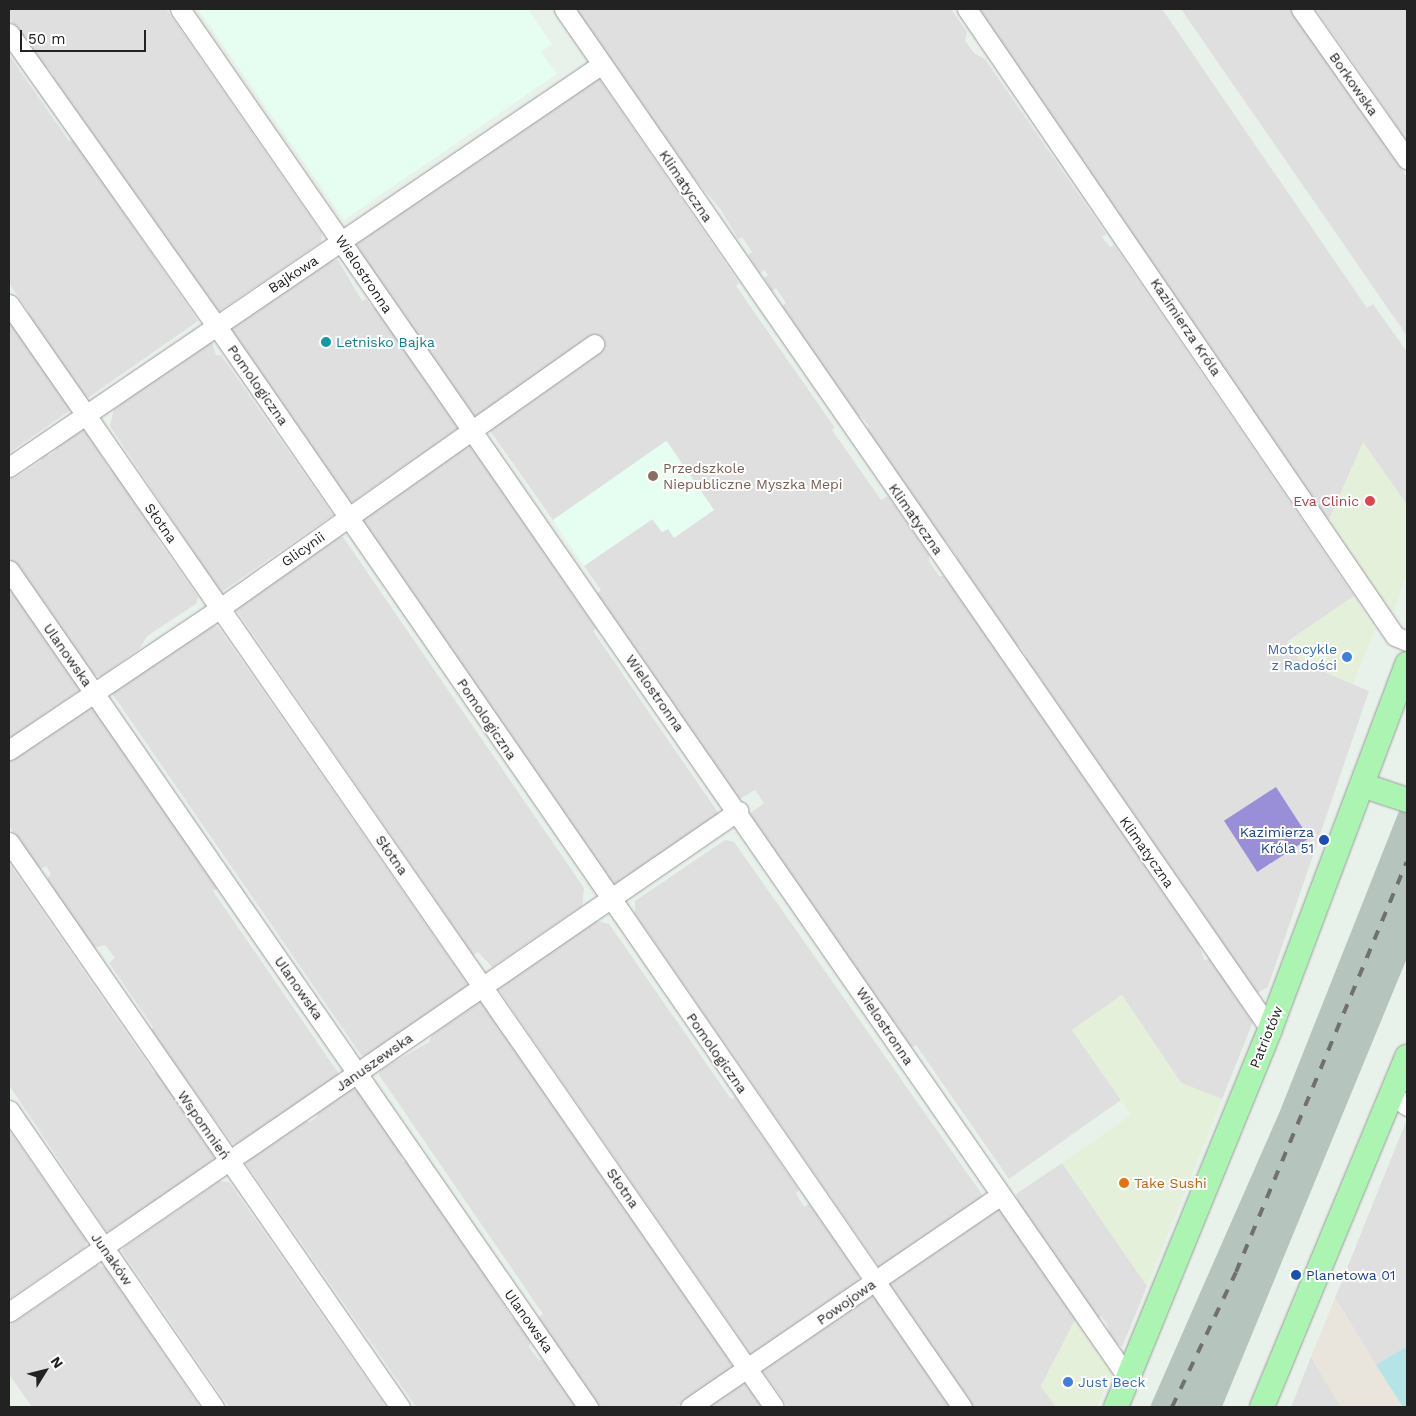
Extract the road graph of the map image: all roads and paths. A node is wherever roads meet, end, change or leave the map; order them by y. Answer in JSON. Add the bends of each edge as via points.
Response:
{"nodes":[{"id":1,"x":180,"y":9,"type":"edge"},
{"id":2,"x":564,"y":9,"type":"edge"},
{"id":3,"x":967,"y":9,"type":"edge"},
{"id":4,"x":1301,"y":9,"type":"edge"},
{"id":5,"x":9,"y":33,"type":"edge"},
{"id":6,"x":602,"y":64,"type":"junction"},
{"id":7,"x":1407,"y":159,"type":"edge"},
{"id":8,"x":343,"y":242,"type":"junction"},
{"id":9,"x":9,"y":304,"type":"edge"},
{"id":10,"x":216,"y":325,"type":"junction"},
{"id":11,"x":594,"y":344,"type":"dead end"},
{"id":12,"x":86,"y":415,"type":"junction"},
{"id":13,"x":471,"y":429,"type":"junction"},
{"id":14,"x":9,"y":467,"type":"edge"},
{"id":15,"x":349,"y":518,"type":"junction"},
{"id":16,"x":9,"y":570,"type":"edge"},
{"id":17,"x":220,"y":608,"type":"junction"},
{"id":18,"x":1407,"y":641,"type":"edge"},
{"id":19,"x":1407,"y":664,"type":"edge"},
{"id":20,"x":93,"y":690,"type":"junction"},
{"id":21,"x":9,"y":750,"type":"edge"},
{"id":22,"x":1362,"y":785,"type":"junction"},
{"id":23,"x":1407,"y":800,"type":"edge"},
{"id":24,"x":738,"y":811,"type":"junction"},
{"id":25,"x":9,"y":842,"type":"edge"},
{"id":26,"x":611,"y":900,"type":"junction"},
{"id":27,"x":484,"y":986,"type":"junction"},
{"id":28,"x":1270,"y":1029,"type":"junction"},
{"id":29,"x":1407,"y":1057,"type":"edge"},
{"id":30,"x":358,"y":1073,"type":"junction"},
{"id":31,"x":1399,"y":1101,"type":"edge"},
{"id":32,"x":9,"y":1110,"type":"edge"},
{"id":33,"x":230,"y":1162,"type":"junction"},
{"id":34,"x":1001,"y":1195,"type":"junction"},
{"id":35,"x":104,"y":1248,"type":"junction"},
{"id":36,"x":875,"y":1281,"type":"junction"},
{"id":37,"x":9,"y":1312,"type":"edge"},
{"id":38,"x":748,"y":1369,"type":"junction"},
{"id":39,"x":1128,"y":1378,"type":"junction"},
{"id":40,"x":214,"y":1407,"type":"edge"},
{"id":41,"x":400,"y":1407,"type":"edge"},
{"id":42,"x":588,"y":1407,"type":"edge"},
{"id":43,"x":690,"y":1407,"type":"edge"},
{"id":44,"x":774,"y":1407,"type":"edge"},
{"id":45,"x":962,"y":1407,"type":"edge"},
{"id":46,"x":1116,"y":1407,"type":"edge"},
{"id":47,"x":1262,"y":1407,"type":"edge"}],
"edges":[{"from":1,"to":8,"type":"street","name":"Wielostronna"},
{"from":2,"to":6,"type":"street","name":"Klimatyczna"},
{"from":3,"to":18,"type":"street","name":"Kazimierza Króla","via":[[1395,636]]},
{"from":4,"to":7,"type":"street","name":"Borkowska"},
{"from":5,"to":10,"type":"street","name":"Pomologiczna"},
{"from":6,"to":8,"type":"street","name":"Bajkowa"},
{"from":6,"to":28,"type":"street","name":"Klimatyczna"},
{"from":8,"to":10,"type":"street","name":"Bajkowa"},
{"from":8,"to":13,"type":"street","name":"Wielostronna"},
{"from":9,"to":12,"type":"street","name":"Słotna"},
{"from":10,"to":12,"type":"street","name":"Bajkowa"},
{"from":10,"to":15,"type":"street","name":"Pomologiczna"},
{"from":11,"to":13,"type":"street","name":"Glicynii"},
{"from":12,"to":14,"type":"street","name":"Bajkowa"},
{"from":12,"to":17,"type":"street","name":"Słotna"},
{"from":13,"to":15,"type":"street","name":"Glicynii"},
{"from":13,"to":24,"type":"street","name":"Wielostronna"},
{"from":15,"to":17,"type":"street","name":"Glicynii"},
{"from":15,"to":26,"type":"street","name":"Pomologiczna"},
{"from":16,"to":20,"type":"street","name":"Ulanowska"},
{"from":17,"to":20,"type":"street","name":"Glicynii"},
{"from":17,"to":27,"type":"street","name":"Słotna"},
{"from":19,"to":22,"type":"main road","name":"Patriotów"},
{"from":20,"to":21,"type":"street","name":"Glicynii"},
{"from":20,"to":30,"type":"street","name":"Ulanowska"},
{"from":22,"to":23,"type":"main road"},
{"from":22,"to":28,"type":"main road","name":"Patriotów"},
{"from":24,"to":26,"type":"street","name":"Januszewska"},
{"from":24,"to":34,"type":"street","name":"Wielostronna"},
{"from":25,"to":33,"type":"street","name":"Wspomnień"},
{"from":26,"to":27,"type":"street","name":"Januszewska"},
{"from":26,"to":36,"type":"street","name":"Pomologiczna"},
{"from":27,"to":30,"type":"street","name":"Januszewska"},
{"from":27,"to":38,"type":"street","name":"Słotna"},
{"from":28,"to":39,"type":"main road","name":"Patriotów"},
{"from":29,"to":31,"type":"main road"},
{"from":30,"to":33,"type":"street","name":"Januszewska"},
{"from":30,"to":42,"type":"street","name":"Ulanowska"},
{"from":31,"to":47,"type":"main road"},
{"from":32,"to":35,"type":"street","name":"Junaków"},
{"from":33,"to":35,"type":"street","name":"Januszewska"},
{"from":33,"to":41,"type":"street","name":"Wspomnień"},
{"from":34,"to":36,"type":"street","name":"Powojowa"},
{"from":34,"to":39,"type":"street","name":"Wielostronna"},
{"from":35,"to":37,"type":"street","name":"Januszewska"},
{"from":35,"to":40,"type":"street","name":"Junaków"},
{"from":36,"to":38,"type":"street","name":"Powojowa"},
{"from":36,"to":45,"type":"street","name":"Pomologiczna"},
{"from":38,"to":43,"type":"street","name":"Powojowa"},
{"from":38,"to":44,"type":"street","name":"Słotna"},
{"from":39,"to":46,"type":"main road","name":"Patriotów"}]}
